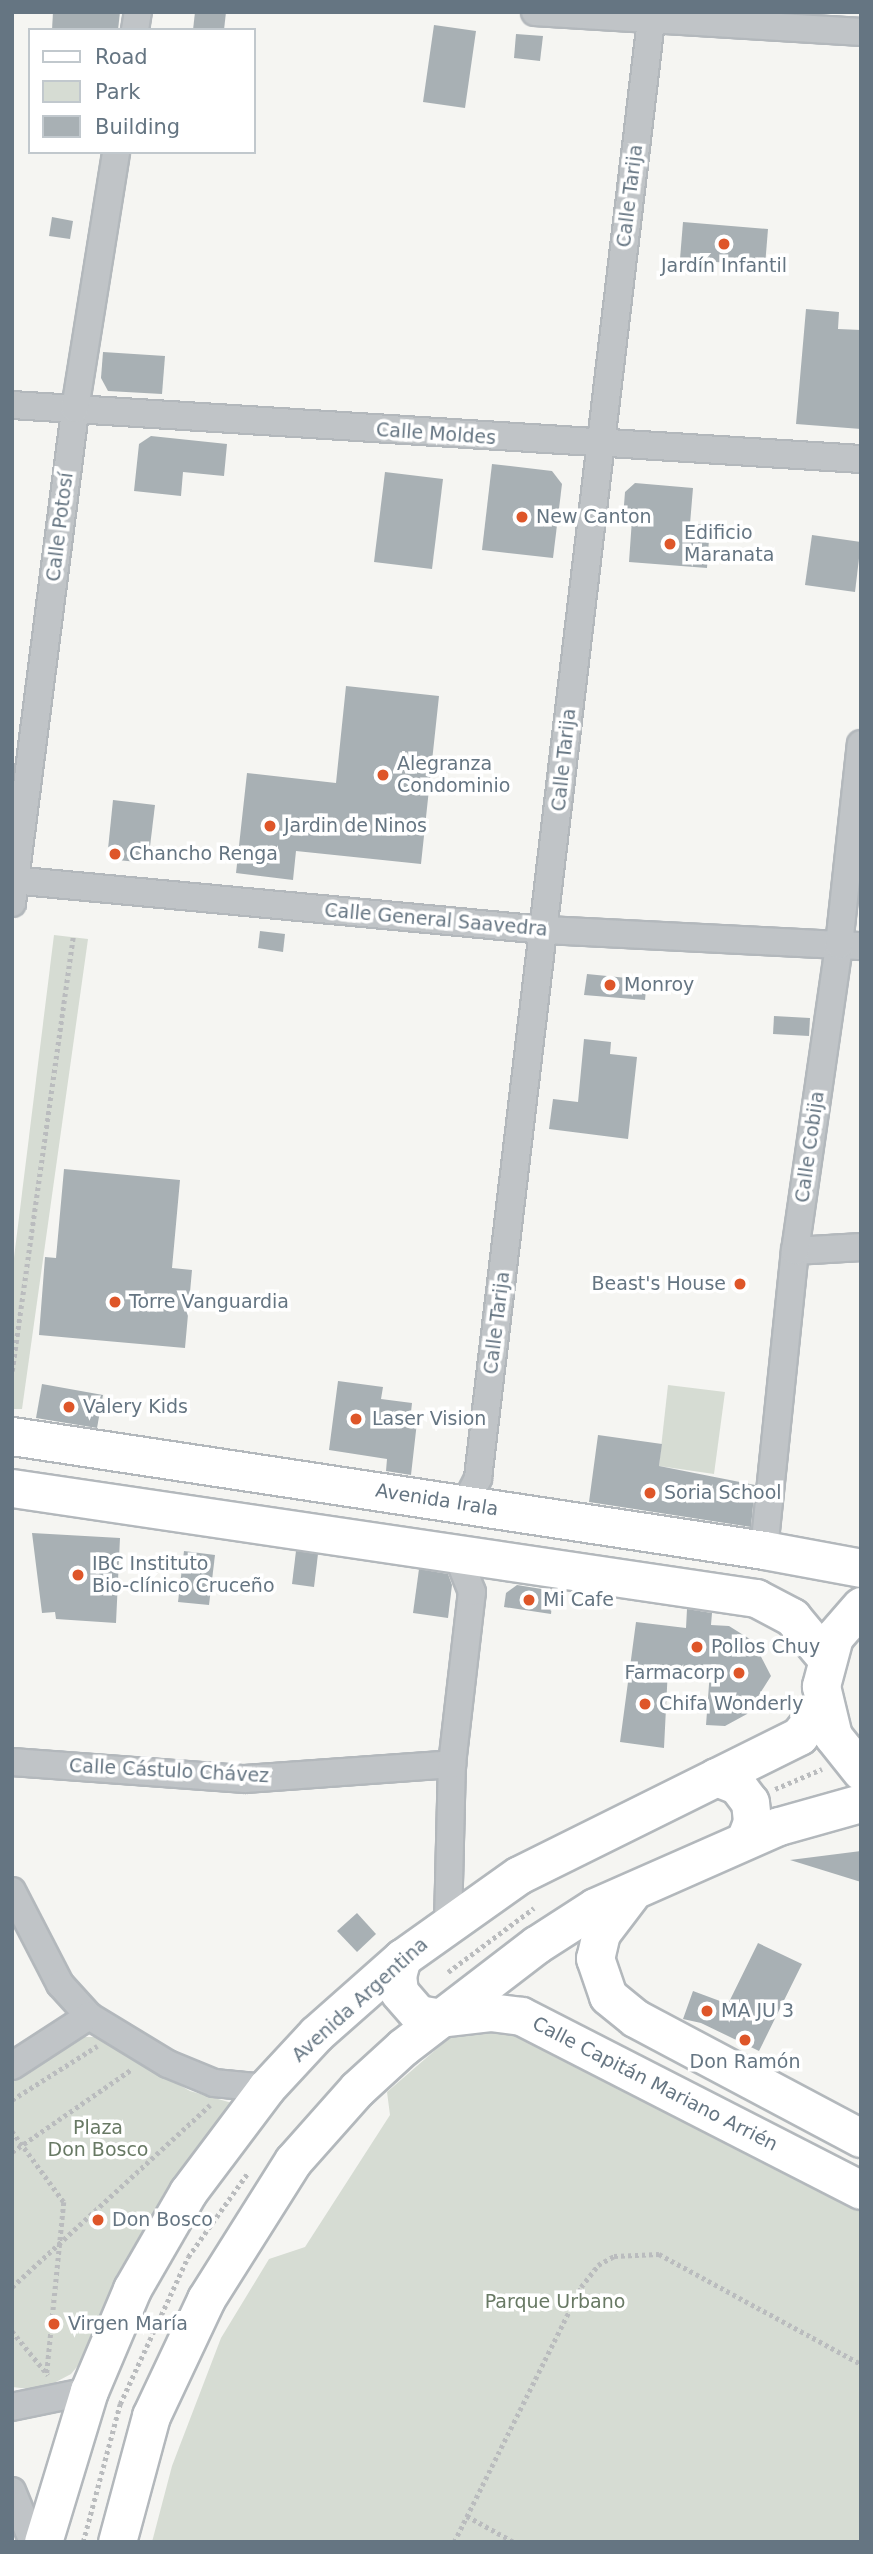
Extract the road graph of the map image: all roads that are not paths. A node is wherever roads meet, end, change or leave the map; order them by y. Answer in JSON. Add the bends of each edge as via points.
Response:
{"nodes":[{"id":1,"x":535,"y":12,"type":"edge"},
{"id":2,"x":652,"y":16,"type":"edge"},
{"id":3,"x":861,"y":32,"type":"edge"},
{"id":4,"x":116,"y":154,"type":"edge"},
{"id":5,"x":12,"y":405,"type":"edge"},
{"id":6,"x":75,"y":409,"type":"junction"},
{"id":7,"x":600,"y":445,"type":"junction"},
{"id":8,"x":861,"y":459,"type":"edge"},
{"id":9,"x":861,"y":744,"type":"edge"},
{"id":10,"x":13,"y":888,"type":"edge"},
{"id":11,"x":544,"y":930,"type":"junction"},
{"id":12,"x":850,"y":945,"type":"edge"},
{"id":13,"x":861,"y":1247,"type":"edge"},
{"id":14,"x":795,"y":1251,"type":"junction"},
{"id":15,"x":12,"y":1436,"type":"edge"},
{"id":16,"x":12,"y":1488,"type":"edge"},
{"id":17,"x":465,"y":1504,"type":"junction"},
{"id":18,"x":764,"y":1550,"type":"junction"},
{"id":19,"x":456,"y":1552,"type":"junction"},
{"id":20,"x":861,"y":1569,"type":"edge"},
{"id":21,"x":861,"y":1606,"type":"edge"},
{"id":22,"x":826,"y":1657,"type":"junction"},
{"id":23,"x":823,"y":1704,"type":"junction"},
{"id":24,"x":12,"y":1762,"type":"edge"},
{"id":25,"x":452,"y":1764,"type":"junction"},
{"id":26,"x":844,"y":1769,"type":"edge"},
{"id":27,"x":716,"y":1777,"type":"junction"},
{"id":28,"x":861,"y":1802,"type":"edge"},
{"id":29,"x":745,"y":1840,"type":"junction"},
{"id":30,"x":635,"y":1889,"type":"junction"},
{"id":31,"x":12,"y":1891,"type":"edge"},
{"id":32,"x":448,"y":1924,"type":"junction"},
{"id":33,"x":402,"y":1958,"type":"junction"},
{"id":34,"x":89,"y":2016,"type":"junction"},
{"id":35,"x":440,"y":2018,"type":"junction"},
{"id":36,"x":12,"y":2066,"type":"edge"},
{"id":37,"x":266,"y":2088,"type":"junction"},
{"id":38,"x":861,"y":2138,"type":"edge"},
{"id":39,"x":861,"y":2190,"type":"edge"},
{"id":40,"x":89,"y":2392,"type":"junction"},
{"id":41,"x":12,"y":2407,"type":"edge"},
{"id":42,"x":12,"y":2491,"type":"edge"},
{"id":43,"x":33,"y":2542,"type":"edge"},
{"id":44,"x":43,"y":2542,"type":"edge"},
{"id":45,"x":117,"y":2542,"type":"edge"}],
"edges":[{"from":1,"to":2,"type":"street"},
{"from":2,"to":3,"type":"street"},
{"from":2,"to":7,"type":"street","name":"Calle Tarija"},
{"from":4,"to":6,"type":"street","name":"Calle Potosí"},
{"from":5,"to":6,"type":"street","name":"Calle Moldes"},
{"from":6,"to":7,"type":"street","name":"Calle Moldes"},
{"from":6,"to":10,"type":"street","name":"Calle Potosí"},
{"from":7,"to":8,"type":"street","name":"Calle Moldes"},
{"from":7,"to":11,"type":"street","name":"Calle Tarija"},
{"from":9,"to":12,"type":"street","name":"Calle Cobija"},
{"from":10,"to":11,"type":"street","name":"Calle General Saavedra"},
{"from":11,"to":12,"type":"street","name":"Calle General Saavedra"},
{"from":11,"to":17,"type":"street","name":"Calle Tarija","via":[[478,1478]]},
{"from":12,"to":14,"type":"street","name":"Calle Cobija"},
{"from":13,"to":14,"type":"street"},
{"from":14,"to":18,"type":"street","name":"Calle Cobija"},
{"from":15,"to":17,"type":"main road","name":"Avenida Irala"},
{"from":16,"to":19,"type":"main road"},
{"from":17,"to":18,"type":"main road","name":"Avenida Irala"},
{"from":18,"to":20,"type":"main road","name":"Avenida Irala"},
{"from":19,"to":22,"type":"main road","via":[[756,1598],[792,1617]]},
{"from":19,"to":25,"type":"street","via":[[472,1592]]},
{"from":21,"to":22,"type":"main road","via":[[840,1629]]},
{"from":22,"to":23,"type":"main road"},
{"from":23,"to":26,"type":"main road"},
{"from":23,"to":27,"type":"main road","name":"Avenida Argentina","via":[[799,1736]]},
{"from":24,"to":25,"type":"street","name":"Calle Cástulo Chávez","via":[[245,1779]]},
{"from":25,"to":32,"type":"street"},
{"from":27,"to":29,"type":"main road","via":[[737,1785],[750,1802],[752,1822]]},
{"from":27,"to":32,"type":"main road","name":"Avenida Argentina","via":[[519,1875]]},
{"from":28,"to":29,"type":"main road"},
{"from":29,"to":30,"type":"main road"},
{"from":30,"to":35,"type":"main road","via":[[595,1907],[536,1945]]},
{"from":30,"to":38,"type":"main road","via":[[601,1933],[595,1958],[608,1996],[635,2018]]},
{"from":31,"to":34,"type":"street","via":[[60,1984]]},
{"from":32,"to":33,"type":"main road","name":"Avenida Argentina"},
{"from":33,"to":35,"type":"main road","via":[[399,1992],[418,2014]]},
{"from":33,"to":37,"type":"main road","name":"Avenida Argentina","via":[[316,2034]]},
{"from":34,"to":36,"type":"street"},
{"from":34,"to":37,"type":"street","via":[[127,2042],[202,2078]]},
{"from":35,"to":39,"type":"main road","name":"Calle Capitán Mariano Arrién","via":[[490,2012],[521,2016]]},
{"from":35,"to":45,"type":"main road","via":[[358,2089],[293,2161],[245,2233],[176,2356],[151,2416]]},
{"from":37,"to":40,"type":"main road","name":"Avenida Argentina","via":[[188,2192],[132,2289]]},
{"from":40,"to":41,"type":"street"},
{"from":40,"to":44,"type":"main road","name":"Avenida Argentina"},
{"from":42,"to":43,"type":"street"}]}
